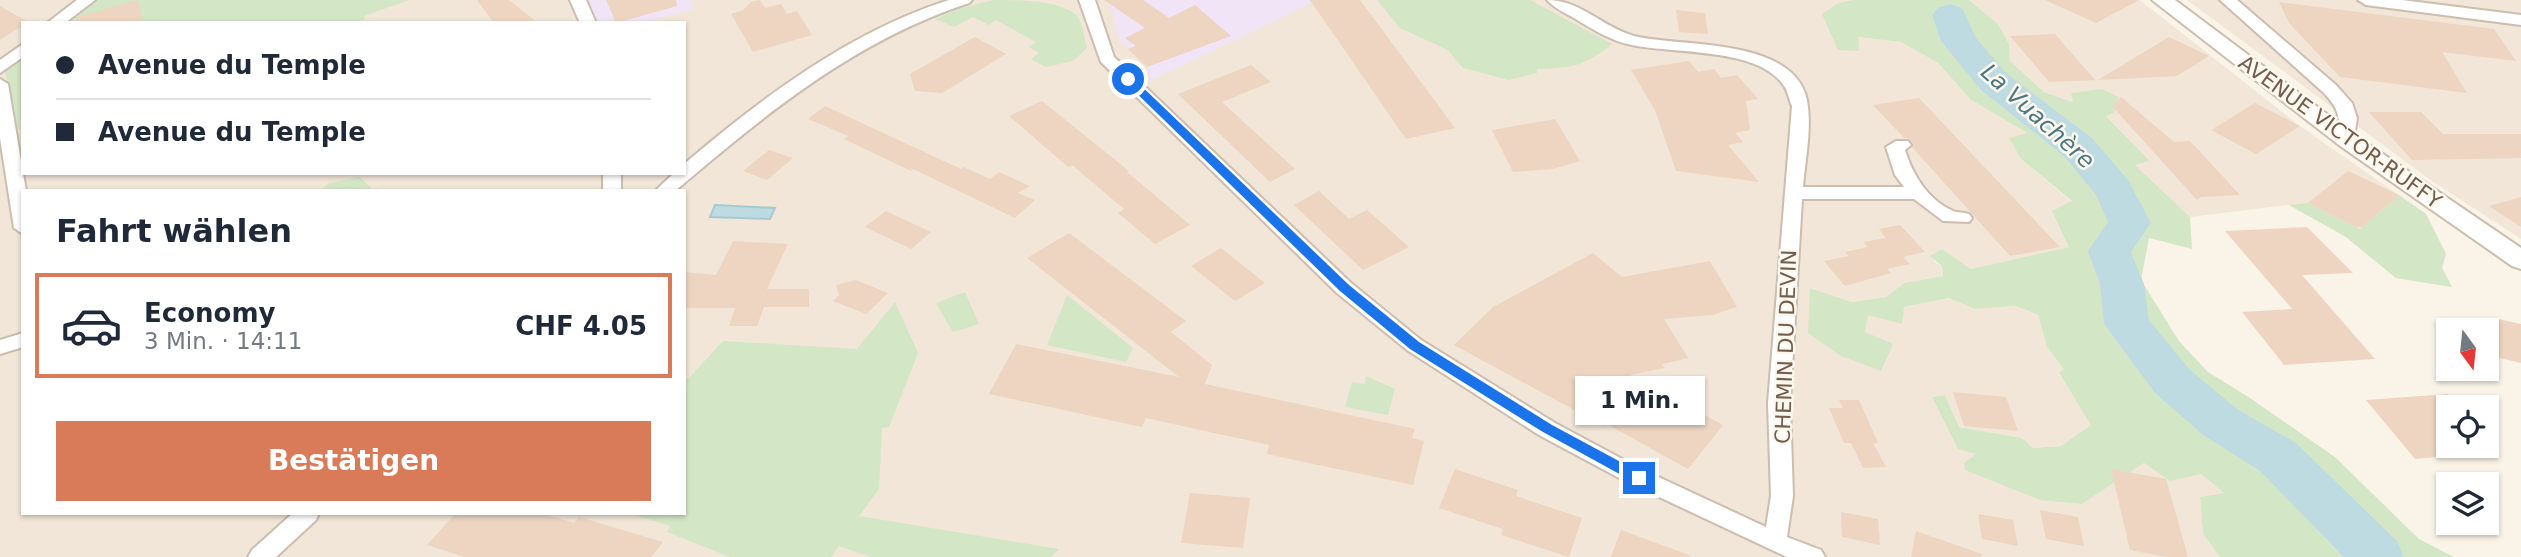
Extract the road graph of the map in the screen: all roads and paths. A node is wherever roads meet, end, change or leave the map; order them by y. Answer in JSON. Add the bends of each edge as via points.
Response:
{"nodes":[{"id":1,"x":87,"y":0,"type":"edge"},
{"id":2,"x":578,"y":0,"type":"edge"},
{"id":3,"x":964,"y":0,"type":"edge"},
{"id":4,"x":1087,"y":0,"type":"edge"},
{"id":5,"x":1555,"y":0,"type":"edge"},
{"id":6,"x":2162,"y":0,"type":"edge"},
{"id":7,"x":2228,"y":0,"type":"edge"},
{"id":8,"x":2366,"y":0,"type":"edge"},
{"id":9,"x":2521,"y":20,"type":"edge"},
{"id":10,"x":58,"y":21,"type":"edge"},
{"id":11,"x":587,"y":21,"type":"edge"},
{"id":12,"x":21,"y":51,"type":"edge"},
{"id":13,"x":0,"y":68,"type":"edge"},
{"id":14,"x":0,"y":84,"type":"edge"},
{"id":15,"x":2347,"y":140,"type":"junction"},
{"id":16,"x":1902,"y":145,"type":"dead end"},
{"id":17,"x":686,"y":173,"type":"edge"},
{"id":18,"x":683,"y":175,"type":"edge"},
{"id":19,"x":1904,"y":175,"type":"junction"},
{"id":20,"x":666,"y":189,"type":"edge"},
{"id":21,"x":1869,"y":192,"type":"junction"},
{"id":22,"x":1794,"y":193,"type":"junction"},
{"id":23,"x":1918,"y":194,"type":"junction"},
{"id":24,"x":21,"y":215,"type":"edge"},
{"id":25,"x":1963,"y":218,"type":"dead end"},
{"id":26,"x":2521,"y":260,"type":"edge"},
{"id":27,"x":21,"y":341,"type":"edge"},
{"id":28,"x":0,"y":347,"type":"edge"},
{"id":29,"x":307,"y":515,"type":"edge"},
{"id":30,"x":1775,"y":542,"type":"junction"},
{"id":31,"x":1804,"y":555,"type":"edge"},
{"id":32,"x":260,"y":557,"type":"edge"}],
"edges":[{"from":1,"to":10,"type":"street"},
{"from":2,"to":11,"type":"street"},
{"from":3,"to":17,"type":"street","via":[[925,13],[827,65]]},
{"from":4,"to":30,"type":"street","via":[[1107,59],[1345,288],[1414,345],[1583,448]]},
{"from":5,"to":22,"type":"street","name":"CHEMIN DU DEVIN","via":[[1629,39],[1744,56],[1784,74],[1796,90],[1800,106]]},
{"from":6,"to":15,"type":"street","name":"AVENUE VICTOR-RUFFY"},
{"from":7,"to":15,"type":"street","via":[[2346,107]]},
{"from":8,"to":9,"type":"street"},
{"from":12,"to":13,"type":"street"},
{"from":14,"to":24,"type":"street"},
{"from":15,"to":26,"type":"street","name":"AVENUE VICTOR-RUFFY"},
{"from":16,"to":19,"type":"street","via":[[1895,147]]},
{"from":18,"to":20,"type":"street"},
{"from":19,"to":21,"type":"street"},
{"from":19,"to":23,"type":"street"},
{"from":21,"to":22,"type":"street"},
{"from":21,"to":23,"type":"street"},
{"from":22,"to":30,"type":"street","name":"CHEMIN DU DEVIN","via":[[1779,403],[1782,496]]},
{"from":23,"to":25,"type":"street","via":[[1949,217]]},
{"from":27,"to":28,"type":"street"},
{"from":29,"to":32,"type":"street"},
{"from":30,"to":31,"type":"street"}]}
